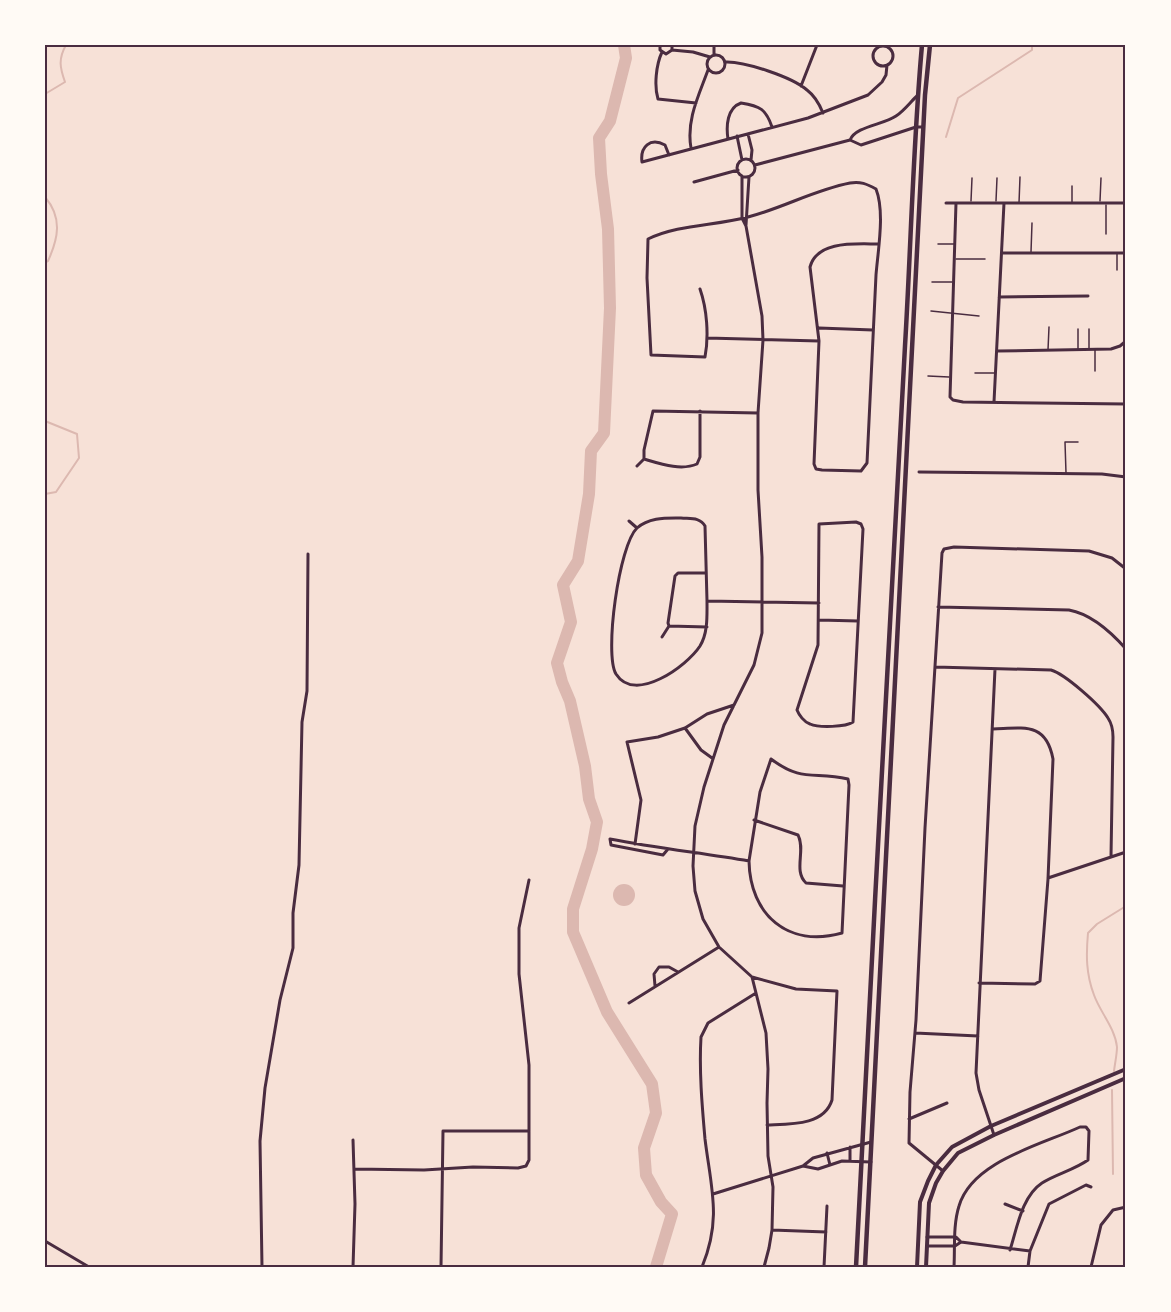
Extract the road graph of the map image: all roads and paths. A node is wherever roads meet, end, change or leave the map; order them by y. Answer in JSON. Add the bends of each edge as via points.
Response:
{"nodes":[{"id":1,"x":660,"y":45,"type":"edge"},
{"id":2,"x":672,"y":45,"type":"edge"},
{"id":3,"x":714,"y":45,"type":"edge"},
{"id":4,"x":817,"y":45,"type":"edge"},
{"id":5,"x":922,"y":45,"type":"edge"},
{"id":6,"x":930,"y":45,"type":"edge"},
{"id":7,"x":672,"y":50,"type":"junction"},
{"id":8,"x":662,"y":52,"type":"junction"},
{"id":9,"x":712,"y":56,"type":"junction"},
{"id":10,"x":725,"y":62,"type":"junction"},
{"id":11,"x":887,"y":65,"type":"junction"},
{"id":12,"x":708,"y":69,"type":"junction"},
{"id":13,"x":801,"y":86,"type":"junction"},
{"id":14,"x":917,"y":95,"type":"junction"},
{"id":15,"x":926,"y":95,"type":"junction"},
{"id":16,"x":696,"y":103,"type":"junction"},
{"id":17,"x":824,"y":113,"type":"junction"},
{"id":18,"x":772,"y":127,"type":"junction"},
{"id":19,"x":916,"y":127,"type":"junction"},
{"id":20,"x":925,"y":127,"type":"junction"},
{"id":21,"x":748,"y":134,"type":"junction"},
{"id":22,"x":737,"y":136,"type":"junction"},
{"id":23,"x":728,"y":139,"type":"junction"},
{"id":24,"x":850,"y":140,"type":"junction"},
{"id":25,"x":691,"y":148,"type":"junction"},
{"id":26,"x":669,"y":155,"type":"junction"},
{"id":27,"x":742,"y":160,"type":"junction"},
{"id":28,"x":751,"y":160,"type":"junction"},
{"id":29,"x":755,"y":165,"type":"junction"},
{"id":30,"x":738,"y":170,"type":"junction"},
{"id":31,"x":742,"y":176,"type":"junction"},
{"id":32,"x":750,"y":177,"type":"junction"},
{"id":33,"x":1020,"y":177,"type":"dead end"},
{"id":34,"x":972,"y":178,"type":"dead end"},
{"id":35,"x":997,"y":178,"type":"dead end"},
{"id":36,"x":1101,"y":178,"type":"dead end"},
{"id":37,"x":694,"y":182,"type":"dead end"},
{"id":38,"x":1072,"y":186,"type":"dead end"},
{"id":39,"x":946,"y":203,"type":"dead end"},
{"id":40,"x":956,"y":203,"type":"junction"},
{"id":41,"x":970,"y":203,"type":"junction"},
{"id":42,"x":996,"y":203,"type":"junction"},
{"id":43,"x":1004,"y":203,"type":"junction"},
{"id":44,"x":1019,"y":203,"type":"junction"},
{"id":45,"x":1072,"y":203,"type":"junction"},
{"id":46,"x":1100,"y":203,"type":"junction"},
{"id":47,"x":1106,"y":203,"type":"junction"},
{"id":48,"x":1126,"y":203,"type":"edge"},
{"id":49,"x":748,"y":217,"type":"junction"},
{"id":50,"x":742,"y":218,"type":"junction"},
{"id":51,"x":1032,"y":223,"type":"dead end"},
{"id":52,"x":746,"y":226,"type":"junction"},
{"id":53,"x":1106,"y":234,"type":"dead end"},
{"id":54,"x":878,"y":244,"type":"junction"},
{"id":55,"x":938,"y":244,"type":"dead end"},
{"id":56,"x":954,"y":244,"type":"junction"},
{"id":57,"x":1002,"y":253,"type":"junction"},
{"id":58,"x":1031,"y":253,"type":"junction"},
{"id":59,"x":1117,"y":253,"type":"junction"},
{"id":60,"x":1126,"y":253,"type":"edge"},
{"id":61,"x":954,"y":259,"type":"junction"},
{"id":62,"x":985,"y":259,"type":"dead end"},
{"id":63,"x":1117,"y":270,"type":"dead end"},
{"id":64,"x":932,"y":282,"type":"dead end"},
{"id":65,"x":953,"y":282,"type":"junction"},
{"id":66,"x":700,"y":289,"type":"dead end"},
{"id":67,"x":1088,"y":296,"type":"dead end"},
{"id":68,"x":999,"y":297,"type":"junction"},
{"id":69,"x":931,"y":311,"type":"dead end"},
{"id":70,"x":951,"y":312,"type":"junction"},
{"id":71,"x":978,"y":316,"type":"dead end"},
{"id":72,"x":1049,"y":327,"type":"dead end"},
{"id":73,"x":819,"y":328,"type":"junction"},
{"id":74,"x":1078,"y":329,"type":"dead end"},
{"id":75,"x":1089,"y":329,"type":"dead end"},
{"id":76,"x":873,"y":330,"type":"junction"},
{"id":77,"x":707,"y":338,"type":"junction"},
{"id":78,"x":763,"y":340,"type":"junction"},
{"id":79,"x":819,"y":341,"type":"junction"},
{"id":80,"x":1126,"y":341,"type":"edge"},
{"id":81,"x":1089,"y":349,"type":"junction"},
{"id":82,"x":1095,"y":349,"type":"junction"},
{"id":83,"x":1048,"y":350,"type":"junction"},
{"id":84,"x":1078,"y":350,"type":"junction"},
{"id":85,"x":997,"y":351,"type":"junction"},
{"id":86,"x":1095,"y":371,"type":"dead end"},
{"id":87,"x":975,"y":373,"type":"dead end"},
{"id":88,"x":995,"y":373,"type":"junction"},
{"id":89,"x":928,"y":376,"type":"dead end"},
{"id":90,"x":949,"y":377,"type":"junction"},
{"id":91,"x":994,"y":403,"type":"junction"},
{"id":92,"x":1126,"y":404,"type":"edge"},
{"id":93,"x":700,"y":411,"type":"junction"},
{"id":94,"x":758,"y":412,"type":"junction"},
{"id":95,"x":1078,"y":442,"type":"dead end"},
{"id":96,"x":644,"y":459,"type":"junction"},
{"id":97,"x":637,"y":466,"type":"dead end"},
{"id":98,"x":919,"y":472,"type":"dead end"},
{"id":99,"x":1066,"y":474,"type":"junction"},
{"id":100,"x":897,"y":475,"type":"junction"},
{"id":101,"x":906,"y":475,"type":"junction"},
{"id":102,"x":1126,"y":477,"type":"edge"},
{"id":103,"x":629,"y":521,"type":"dead end"},
{"id":104,"x":637,"y":528,"type":"junction"},
{"id":105,"x":308,"y":554,"type":"dead end"},
{"id":106,"x":1126,"y":569,"type":"edge"},
{"id":107,"x":706,"y":573,"type":"junction"},
{"id":108,"x":707,"y":601,"type":"junction"},
{"id":109,"x":763,"y":601,"type":"junction"},
{"id":110,"x":819,"y":603,"type":"junction"},
{"id":111,"x":938,"y":607,"type":"junction"},
{"id":112,"x":819,"y":620,"type":"junction"},
{"id":113,"x":858,"y":621,"type":"junction"},
{"id":114,"x":669,"y":626,"type":"junction"},
{"id":115,"x":706,"y":627,"type":"junction"},
{"id":116,"x":662,"y":637,"type":"dead end"},
{"id":117,"x":1126,"y":640,"type":"edge"},
{"id":118,"x":1122,"y":644,"type":"junction"},
{"id":119,"x":1126,"y":649,"type":"edge"},
{"id":120,"x":935,"y":667,"type":"junction"},
{"id":121,"x":995,"y":669,"type":"junction"},
{"id":122,"x":734,"y":705,"type":"junction"},
{"id":123,"x":685,"y":728,"type":"junction"},
{"id":124,"x":993,"y":729,"type":"junction"},
{"id":125,"x":712,"y":758,"type":"junction"},
{"id":126,"x":754,"y":820,"type":"junction"},
{"id":127,"x":635,"y":844,"type":"junction"},
{"id":128,"x":668,"y":849,"type":"junction"},
{"id":129,"x":1126,"y":852,"type":"edge"},
{"id":130,"x":693,"y":853,"type":"junction"},
{"id":131,"x":1111,"y":857,"type":"junction"},
{"id":132,"x":749,"y":861,"type":"junction"},
{"id":133,"x":1048,"y":879,"type":"junction"},
{"id":134,"x":529,"y":880,"type":"dead end"},
{"id":135,"x":843,"y":886,"type":"junction"},
{"id":136,"x":719,"y":947,"type":"junction"},
{"id":137,"x":678,"y":972,"type":"junction"},
{"id":138,"x":752,"y":977,"type":"junction"},
{"id":139,"x":979,"y":983,"type":"junction"},
{"id":140,"x":656,"y":986,"type":"junction"},
{"id":141,"x":756,"y":993,"type":"junction"},
{"id":142,"x":629,"y":1003,"type":"dead end"},
{"id":143,"x":915,"y":1033,"type":"junction"},
{"id":144,"x":978,"y":1036,"type":"junction"},
{"id":145,"x":1126,"y":1069,"type":"edge"},
{"id":146,"x":1126,"y":1078,"type":"edge"},
{"id":147,"x":946,"y":1103,"type":"dead end"},
{"id":148,"x":909,"y":1119,"type":"junction"},
{"id":149,"x":767,"y":1125,"type":"junction"},
{"id":150,"x":991,"y":1126,"type":"junction"},
{"id":151,"x":529,"y":1131,"type":"junction"},
{"id":152,"x":994,"y":1135,"type":"junction"},
{"id":153,"x":353,"y":1140,"type":"dead end"},
{"id":154,"x":872,"y":1142,"type":"junction"},
{"id":155,"x":862,"y":1143,"type":"junction"},
{"id":156,"x":850,"y":1147,"type":"junction"},
{"id":157,"x":827,"y":1153,"type":"junction"},
{"id":158,"x":850,"y":1161,"type":"junction"},
{"id":159,"x":861,"y":1161,"type":"junction"},
{"id":160,"x":871,"y":1162,"type":"junction"},
{"id":161,"x":830,"y":1165,"type":"junction"},
{"id":162,"x":803,"y":1166,"type":"junction"},
{"id":163,"x":936,"y":1166,"type":"junction"},
{"id":164,"x":442,"y":1168,"type":"junction"},
{"id":165,"x":354,"y":1169,"type":"junction"},
{"id":166,"x":943,"y":1171,"type":"junction"},
{"id":167,"x":772,"y":1175,"type":"junction"},
{"id":168,"x":1091,"y":1187,"type":"dead end"},
{"id":169,"x":712,"y":1194,"type":"junction"},
{"id":170,"x":1005,"y":1204,"type":"dead end"},
{"id":171,"x":827,"y":1206,"type":"dead end"},
{"id":172,"x":1126,"y":1207,"type":"edge"},
{"id":173,"x":1023,"y":1211,"type":"junction"},
{"id":174,"x":772,"y":1230,"type":"junction"},
{"id":175,"x":826,"y":1232,"type":"junction"},
{"id":176,"x":927,"y":1237,"type":"junction"},
{"id":177,"x":956,"y":1237,"type":"junction"},
{"id":178,"x":45,"y":1241,"type":"edge"},
{"id":179,"x":961,"y":1242,"type":"junction"},
{"id":180,"x":927,"y":1246,"type":"junction"},
{"id":181,"x":955,"y":1246,"type":"junction"},
{"id":182,"x":1011,"y":1250,"type":"junction"},
{"id":183,"x":1030,"y":1251,"type":"junction"},
{"id":184,"x":917,"y":1261,"type":"junction"},
{"id":185,"x":926,"y":1264,"type":"edge"},
{"id":186,"x":89,"y":1267,"type":"edge"},
{"id":187,"x":262,"y":1267,"type":"edge"},
{"id":188,"x":353,"y":1267,"type":"edge"},
{"id":189,"x":441,"y":1267,"type":"edge"},
{"id":190,"x":702,"y":1267,"type":"edge"},
{"id":191,"x":764,"y":1267,"type":"edge"},
{"id":192,"x":824,"y":1267,"type":"edge"},
{"id":193,"x":856,"y":1267,"type":"edge"},
{"id":194,"x":865,"y":1267,"type":"edge"},
{"id":195,"x":917,"y":1267,"type":"edge"},
{"id":196,"x":954,"y":1267,"type":"edge"},
{"id":197,"x":1028,"y":1267,"type":"edge"},
{"id":198,"x":1091,"y":1267,"type":"edge"}],
"edges":[{"from":1,"to":8,"type":"street"},
{"from":2,"to":7,"type":"street"},
{"from":3,"to":9,"type":"street"},
{"from":4,"to":13,"type":"street"},
{"from":5,"to":14,"type":"main road"},
{"from":6,"to":15,"type":"main road"},
{"from":7,"to":8,"type":"street"},
{"from":7,"to":9,"type":"street"},
{"from":8,"to":16,"type":"street","via":[[658,60],[658,99]]},
{"from":9,"to":10,"type":"street","via":[[721,56]]},
{"from":9,"to":12,"type":"street"},
{"from":10,"to":12,"type":"street","via":[[718,73]]},
{"from":10,"to":13,"type":"street"},
{"from":11,"to":11,"type":"street","via":[[893,60],[893,52],[887,46],[879,47],[874,58]]},
{"from":11,"to":17,"type":"street","via":[[882,82],[868,95]]},
{"from":12,"to":16,"type":"street"},
{"from":13,"to":17,"type":"street","via":[[817,100]]},
{"from":14,"to":15,"type":"street"},
{"from":14,"to":19,"type":"main road"},
{"from":14,"to":24,"type":"street","via":[[897,115],[857,130]]},
{"from":15,"to":20,"type":"main road"},
{"from":16,"to":25,"type":"street","via":[[690,125]]},
{"from":17,"to":18,"type":"street"},
{"from":18,"to":21,"type":"street"},
{"from":18,"to":23,"type":"street","via":[[768,113],[741,103],[734,107],[728,122]]},
{"from":19,"to":20,"type":"street"},
{"from":19,"to":24,"type":"street","via":[[861,145]]},
{"from":19,"to":100,"type":"main road"},
{"from":20,"to":101,"type":"main road"},
{"from":21,"to":22,"type":"street"},
{"from":21,"to":28,"type":"street"},
{"from":22,"to":23,"type":"street"},
{"from":22,"to":27,"type":"street"},
{"from":23,"to":25,"type":"street"},
{"from":24,"to":29,"type":"street"},
{"from":25,"to":26,"type":"street"},
{"from":26,"to":26,"type":"street","via":[[651,160],[642,162],[643,148],[653,141],[665,145]]},
{"from":27,"to":28,"type":"street"},
{"from":27,"to":30,"type":"street"},
{"from":28,"to":29,"type":"street"},
{"from":29,"to":32,"type":"street"},
{"from":30,"to":31,"type":"street"},
{"from":30,"to":37,"type":"street"},
{"from":31,"to":32,"type":"street"},
{"from":31,"to":50,"type":"street"},
{"from":32,"to":49,"type":"street"},
{"from":33,"to":44,"type":"lane"},
{"from":34,"to":41,"type":"lane"},
{"from":35,"to":42,"type":"lane"},
{"from":36,"to":46,"type":"lane"},
{"from":38,"to":45,"type":"lane"},
{"from":39,"to":40,"type":"street"},
{"from":40,"to":41,"type":"street"},
{"from":40,"to":56,"type":"street"},
{"from":41,"to":42,"type":"street"},
{"from":42,"to":43,"type":"street"},
{"from":43,"to":44,"type":"street"},
{"from":43,"to":57,"type":"street"},
{"from":44,"to":45,"type":"street"},
{"from":45,"to":46,"type":"street"},
{"from":46,"to":47,"type":"street"},
{"from":47,"to":48,"type":"street"},
{"from":47,"to":53,"type":"lane"},
{"from":49,"to":50,"type":"street"},
{"from":49,"to":52,"type":"street"},
{"from":49,"to":54,"type":"street","via":[[809,194],[858,182],[876,189],[879,195]]},
{"from":50,"to":52,"type":"street"},
{"from":50,"to":77,"type":"street","via":[[691,226],[648,239],[651,356],[705,357]]},
{"from":51,"to":58,"type":"lane"},
{"from":52,"to":78,"type":"street"},
{"from":54,"to":73,"type":"street","via":[[832,246],[812,261]]},
{"from":54,"to":76,"type":"street"},
{"from":55,"to":56,"type":"lane"},
{"from":56,"to":61,"type":"street"},
{"from":57,"to":58,"type":"street"},
{"from":57,"to":68,"type":"street"},
{"from":58,"to":59,"type":"street"},
{"from":59,"to":60,"type":"street"},
{"from":59,"to":63,"type":"lane"},
{"from":61,"to":62,"type":"lane"},
{"from":61,"to":65,"type":"street"},
{"from":64,"to":65,"type":"lane"},
{"from":65,"to":70,"type":"street"},
{"from":66,"to":77,"type":"street"},
{"from":67,"to":68,"type":"street"},
{"from":68,"to":85,"type":"street"},
{"from":69,"to":70,"type":"lane"},
{"from":70,"to":71,"type":"lane"},
{"from":70,"to":90,"type":"street"},
{"from":72,"to":83,"type":"lane"},
{"from":73,"to":76,"type":"street"},
{"from":73,"to":79,"type":"street"},
{"from":74,"to":84,"type":"lane"},
{"from":75,"to":81,"type":"lane"},
{"from":76,"to":79,"type":"street","via":[[867,463],[861,471],[822,470],[814,464]]},
{"from":77,"to":78,"type":"street"},
{"from":78,"to":79,"type":"street"},
{"from":78,"to":94,"type":"street"},
{"from":80,"to":82,"type":"street","via":[[1115,348]]},
{"from":81,"to":82,"type":"street"},
{"from":81,"to":84,"type":"street"},
{"from":82,"to":86,"type":"lane"},
{"from":83,"to":84,"type":"street"},
{"from":83,"to":85,"type":"street"},
{"from":85,"to":88,"type":"street"},
{"from":87,"to":88,"type":"lane"},
{"from":88,"to":91,"type":"street"},
{"from":89,"to":90,"type":"lane"},
{"from":90,"to":91,"type":"street","via":[[953,400]]},
{"from":91,"to":92,"type":"street"},
{"from":93,"to":94,"type":"street"},
{"from":93,"to":96,"type":"street","via":[[653,411]]},
{"from":93,"to":96,"type":"street","via":[[697,464],[671,466]]},
{"from":94,"to":109,"type":"street"},
{"from":95,"to":99,"type":"lane","via":[[1065,442]]},
{"from":96,"to":97,"type":"street"},
{"from":98,"to":99,"type":"street"},
{"from":99,"to":102,"type":"street"},
{"from":100,"to":101,"type":"main road"},
{"from":100,"to":155,"type":"main road"},
{"from":101,"to":154,"type":"main road"},
{"from":103,"to":104,"type":"street"},
{"from":104,"to":107,"type":"street","via":[[663,518],[702,521]]},
{"from":104,"to":115,"type":"street","via":[[626,547],[615,598],[612,665],[620,679],[638,685],[667,676],[701,644]]},
{"from":105,"to":187,"type":"street","via":[[299,865],[293,948],[265,1088],[261,1141]]},
{"from":106,"to":111,"type":"street","via":[[1112,558],[1089,551],[944,549],[940,558]]},
{"from":107,"to":108,"type":"street"},
{"from":107,"to":114,"type":"street","via":[[675,576]]},
{"from":108,"to":109,"type":"street"},
{"from":108,"to":115,"type":"street"},
{"from":109,"to":110,"type":"street"},
{"from":109,"to":122,"type":"street","via":[[760,647]]},
{"from":110,"to":112,"type":"street"},
{"from":110,"to":113,"type":"street","via":[[819,524],[861,524]]},
{"from":111,"to":118,"type":"street","via":[[1080,612]]},
{"from":111,"to":120,"type":"street"},
{"from":112,"to":113,"type":"street"},
{"from":112,"to":113,"type":"street","via":[[814,663],[797,710],[810,724],[847,727],[853,722]]},
{"from":114,"to":115,"type":"street"},
{"from":114,"to":116,"type":"street"},
{"from":117,"to":118,"type":"street"},
{"from":118,"to":119,"type":"street"},
{"from":120,"to":121,"type":"street"},
{"from":120,"to":143,"type":"street"},
{"from":121,"to":124,"type":"street"},
{"from":121,"to":131,"type":"street","via":[[1058,672],[1107,717],[1113,736]]},
{"from":122,"to":123,"type":"street","via":[[707,714]]},
{"from":122,"to":125,"type":"street"},
{"from":123,"to":125,"type":"street"},
{"from":123,"to":127,"type":"street","via":[[627,742],[641,800]]},
{"from":124,"to":133,"type":"street","via":[[1032,729],[1041,733],[1051,748]]},
{"from":124,"to":139,"type":"street"},
{"from":125,"to":130,"type":"street","via":[[698,810]]},
{"from":126,"to":132,"type":"street"},
{"from":126,"to":135,"type":"street","via":[[798,835],[800,874],[806,883]]},
{"from":126,"to":135,"type":"street","via":[[771,759],[804,776],[848,779]]},
{"from":127,"to":128,"type":"street"},
{"from":127,"to":128,"type":"street","via":[[610,839],[610,844],[663,855]]},
{"from":128,"to":130,"type":"street"},
{"from":129,"to":131,"type":"street"},
{"from":130,"to":132,"type":"street"},
{"from":130,"to":136,"type":"street","via":[[699,907]]},
{"from":131,"to":133,"type":"street"},
{"from":132,"to":135,"type":"street","via":[[751,885],[763,910],[772,921],[799,935],[827,937],[842,933]]},
{"from":133,"to":139,"type":"street","via":[[1040,981]]},
{"from":134,"to":151,"type":"street","via":[[519,928],[519,974],[529,1065]]},
{"from":136,"to":137,"type":"street"},
{"from":136,"to":138,"type":"street"},
{"from":137,"to":140,"type":"street"},
{"from":137,"to":140,"type":"street","via":[[659,967],[654,974]]},
{"from":138,"to":141,"type":"street"},
{"from":138,"to":149,"type":"street","via":[[796,989],[837,990],[829,1109],[817,1118],[798,1123]]},
{"from":139,"to":144,"type":"street"},
{"from":140,"to":142,"type":"street"},
{"from":141,"to":149,"type":"street","via":[[766,1033]]},
{"from":141,"to":169,"type":"street","via":[[708,1023],[701,1037]]},
{"from":143,"to":144,"type":"street"},
{"from":143,"to":148,"type":"street"},
{"from":144,"to":150,"type":"street","via":[[977,1082]]},
{"from":145,"to":150,"type":"street"},
{"from":146,"to":152,"type":"street"},
{"from":147,"to":148,"type":"street"},
{"from":148,"to":163,"type":"street","via":[[909,1143]]},
{"from":149,"to":167,"type":"street"},
{"from":150,"to":152,"type":"street"},
{"from":150,"to":163,"type":"street","via":[[952,1147]]},
{"from":151,"to":164,"type":"street","via":[[526,1166]]},
{"from":151,"to":164,"type":"street","via":[[442,1131]]},
{"from":152,"to":166,"type":"street","via":[[958,1154]]},
{"from":153,"to":165,"type":"street"},
{"from":154,"to":155,"type":"street"},
{"from":154,"to":160,"type":"main road"},
{"from":155,"to":156,"type":"street"},
{"from":155,"to":159,"type":"main road"},
{"from":156,"to":157,"type":"street"},
{"from":156,"to":158,"type":"street"},
{"from":157,"to":161,"type":"street"},
{"from":157,"to":162,"type":"street"},
{"from":158,"to":159,"type":"street"},
{"from":158,"to":161,"type":"street"},
{"from":159,"to":160,"type":"street"},
{"from":159,"to":193,"type":"main road"},
{"from":160,"to":194,"type":"main road"},
{"from":161,"to":162,"type":"street","via":[[818,1169]]},
{"from":162,"to":167,"type":"street"},
{"from":163,"to":166,"type":"street"},
{"from":163,"to":184,"type":"street","via":[[920,1202]]},
{"from":164,"to":165,"type":"street"},
{"from":164,"to":189,"type":"street"},
{"from":165,"to":188,"type":"street"},
{"from":166,"to":176,"type":"street","via":[[929,1203]]},
{"from":167,"to":169,"type":"street"},
{"from":167,"to":174,"type":"street"},
{"from":168,"to":183,"type":"street","via":[[1086,1185],[1049,1204]]},
{"from":169,"to":190,"type":"street","via":[[714,1229]]},
{"from":170,"to":173,"type":"street"},
{"from":171,"to":175,"type":"street"},
{"from":172,"to":198,"type":"street","via":[[1113,1210],[1101,1225]]},
{"from":173,"to":177,"type":"street","via":[[1039,1186],[1088,1160],[1088,1129],[1080,1128],[1009,1157],[976,1178],[963,1194]]},
{"from":173,"to":182,"type":"street"},
{"from":174,"to":175,"type":"street"},
{"from":174,"to":191,"type":"street"},
{"from":175,"to":192,"type":"street"},
{"from":176,"to":177,"type":"street"},
{"from":176,"to":180,"type":"street"},
{"from":177,"to":179,"type":"street"},
{"from":177,"to":181,"type":"street"},
{"from":178,"to":186,"type":"street"},
{"from":179,"to":181,"type":"street"},
{"from":179,"to":182,"type":"street"},
{"from":180,"to":181,"type":"street"},
{"from":180,"to":185,"type":"street"},
{"from":181,"to":196,"type":"street"},
{"from":182,"to":183,"type":"street"},
{"from":183,"to":197,"type":"street"},
{"from":184,"to":185,"type":"street"},
{"from":184,"to":195,"type":"street"}]}
